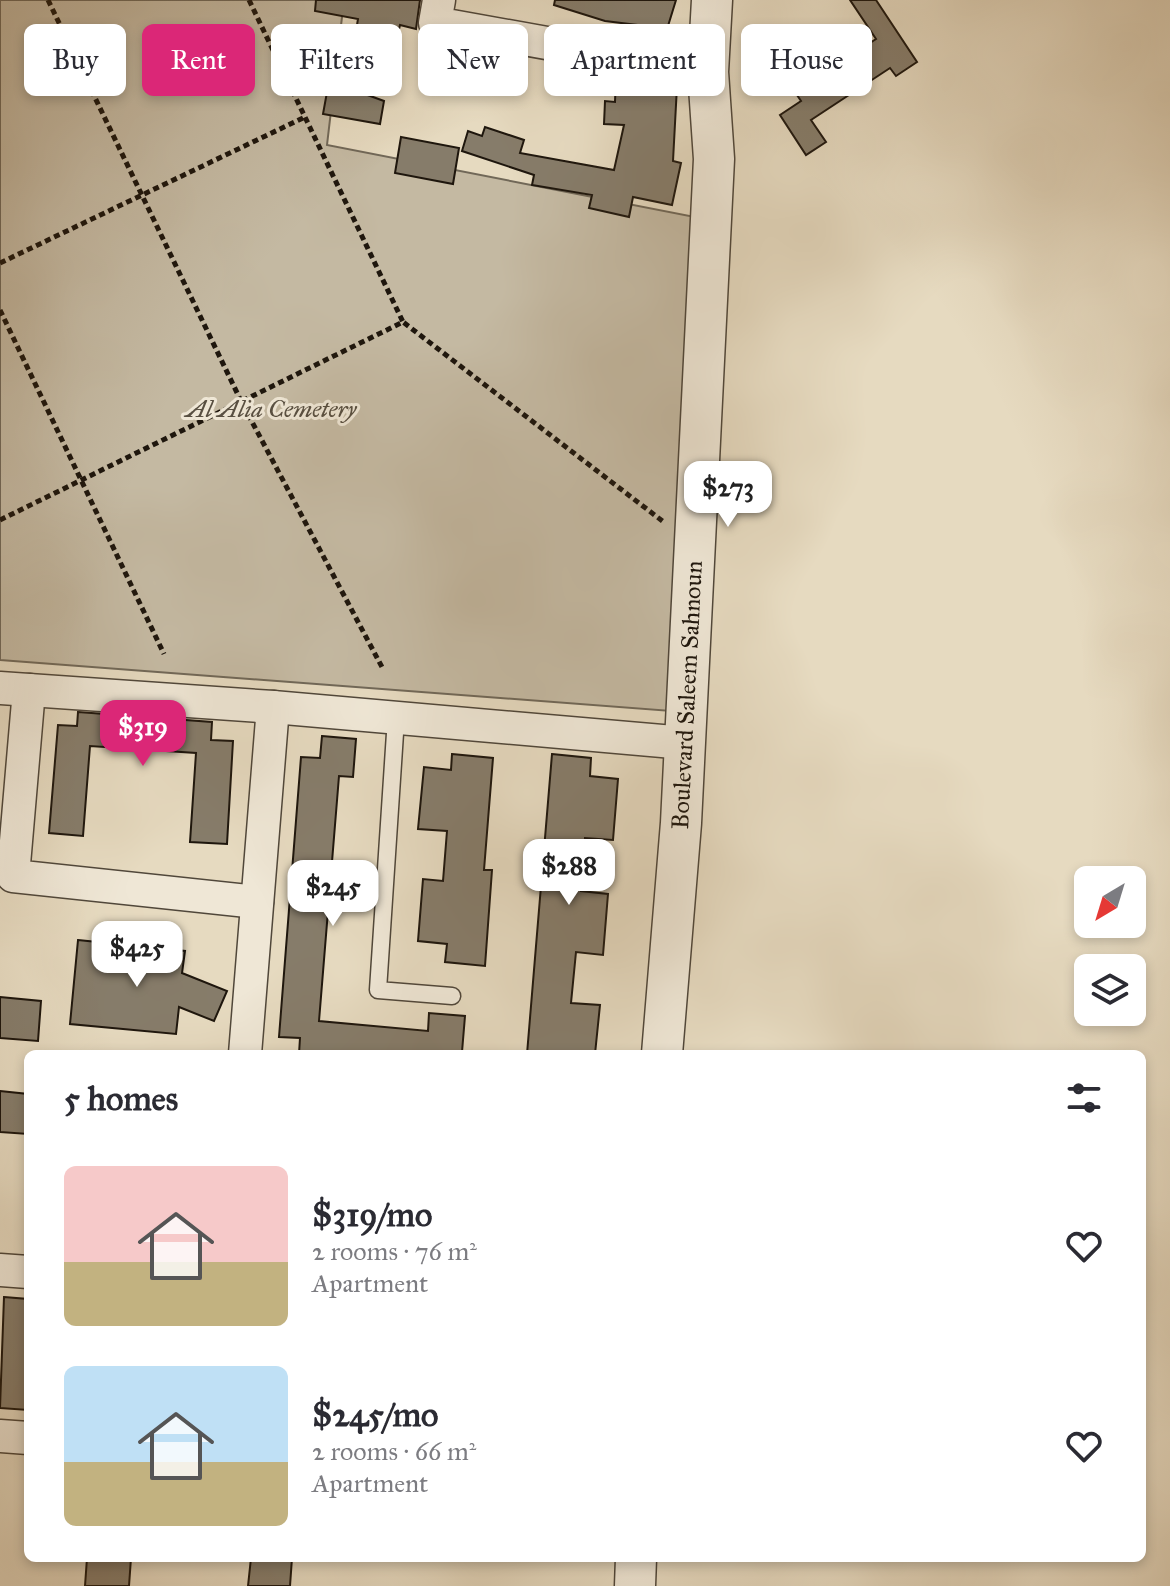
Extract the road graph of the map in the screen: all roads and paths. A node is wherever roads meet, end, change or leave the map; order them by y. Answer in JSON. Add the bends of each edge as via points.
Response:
{"nodes":[{"id":1,"x":48,"y":0,"type":"edge"},
{"id":2,"x":249,"y":0,"type":"edge"},
{"id":3,"x":439,"y":0,"type":"edge"},
{"id":4,"x":712,"y":0,"type":"edge"},
{"id":5,"x":711,"y":24,"type":"edge"},
{"id":6,"x":544,"y":43,"type":"edge"},
{"id":7,"x":710,"y":96,"type":"edge"},
{"id":8,"x":305,"y":117,"type":"junction"},
{"id":9,"x":142,"y":195,"type":"junction"},
{"id":10,"x":0,"y":263,"type":"edge"},
{"id":11,"x":0,"y":310,"type":"edge"},
{"id":12,"x":403,"y":322,"type":"junction"},
{"id":13,"x":241,"y":401,"type":"junction"},
{"id":14,"x":82,"y":479,"type":"junction"},
{"id":15,"x":0,"y":520,"type":"edge"},
{"id":16,"x":668,"y":525,"type":"dead end"},
{"id":17,"x":164,"y":654,"type":"dead end"},
{"id":18,"x":383,"y":669,"type":"dead end"},
{"id":19,"x":15,"y":689,"type":"edge"},
{"id":20,"x":273,"y":707,"type":"junction"},
{"id":21,"x":396,"y":718,"type":"junction"},
{"id":22,"x":685,"y":743,"type":"junction"},
{"id":23,"x":257,"y":902,"type":"junction"},
{"id":24,"x":452,"y":996,"type":"dead end"},
{"id":25,"x":245,"y":1050,"type":"edge"},
{"id":26,"x":662,"y":1050,"type":"edge"},
{"id":27,"x":0,"y":1270,"type":"edge"},
{"id":28,"x":24,"y":1272,"type":"edge"},
{"id":29,"x":0,"y":1436,"type":"edge"},
{"id":30,"x":24,"y":1438,"type":"edge"},
{"id":31,"x":636,"y":1562,"type":"edge"},
{"id":32,"x":635,"y":1586,"type":"edge"}],
"edges":[{"from":1,"to":9,"type":"path"},
{"from":2,"to":8,"type":"path"},
{"from":3,"to":6,"type":"street","via":[[435,23]]},
{"from":4,"to":5,"type":"street","name":"Boulevard Saleem Sahnoun"},
{"from":7,"to":22,"type":"street","name":"Boulevard Saleem Sahnoun","via":[[714,159]]},
{"from":8,"to":9,"type":"path"},
{"from":8,"to":12,"type":"path"},
{"from":9,"to":10,"type":"path"},
{"from":9,"to":13,"type":"path"},
{"from":11,"to":14,"type":"path"},
{"from":12,"to":13,"type":"path"},
{"from":12,"to":16,"type":"path"},
{"from":13,"to":14,"type":"path"},
{"from":13,"to":18,"type":"path"},
{"from":14,"to":15,"type":"path"},
{"from":14,"to":17,"type":"path"},
{"from":19,"to":20,"type":"street"},
{"from":19,"to":23,"type":"street","via":[[13,876]]},
{"from":20,"to":21,"type":"street"},
{"from":20,"to":23,"type":"street"},
{"from":21,"to":22,"type":"street"},
{"from":21,"to":24,"type":"lane","via":[[378,990]]},
{"from":22,"to":26,"type":"street","name":"Boulevard Saleem Sahnoun"},
{"from":23,"to":25,"type":"street"},
{"from":27,"to":28,"type":"street"},
{"from":29,"to":30,"type":"street"},
{"from":31,"to":32,"type":"street"}]}
